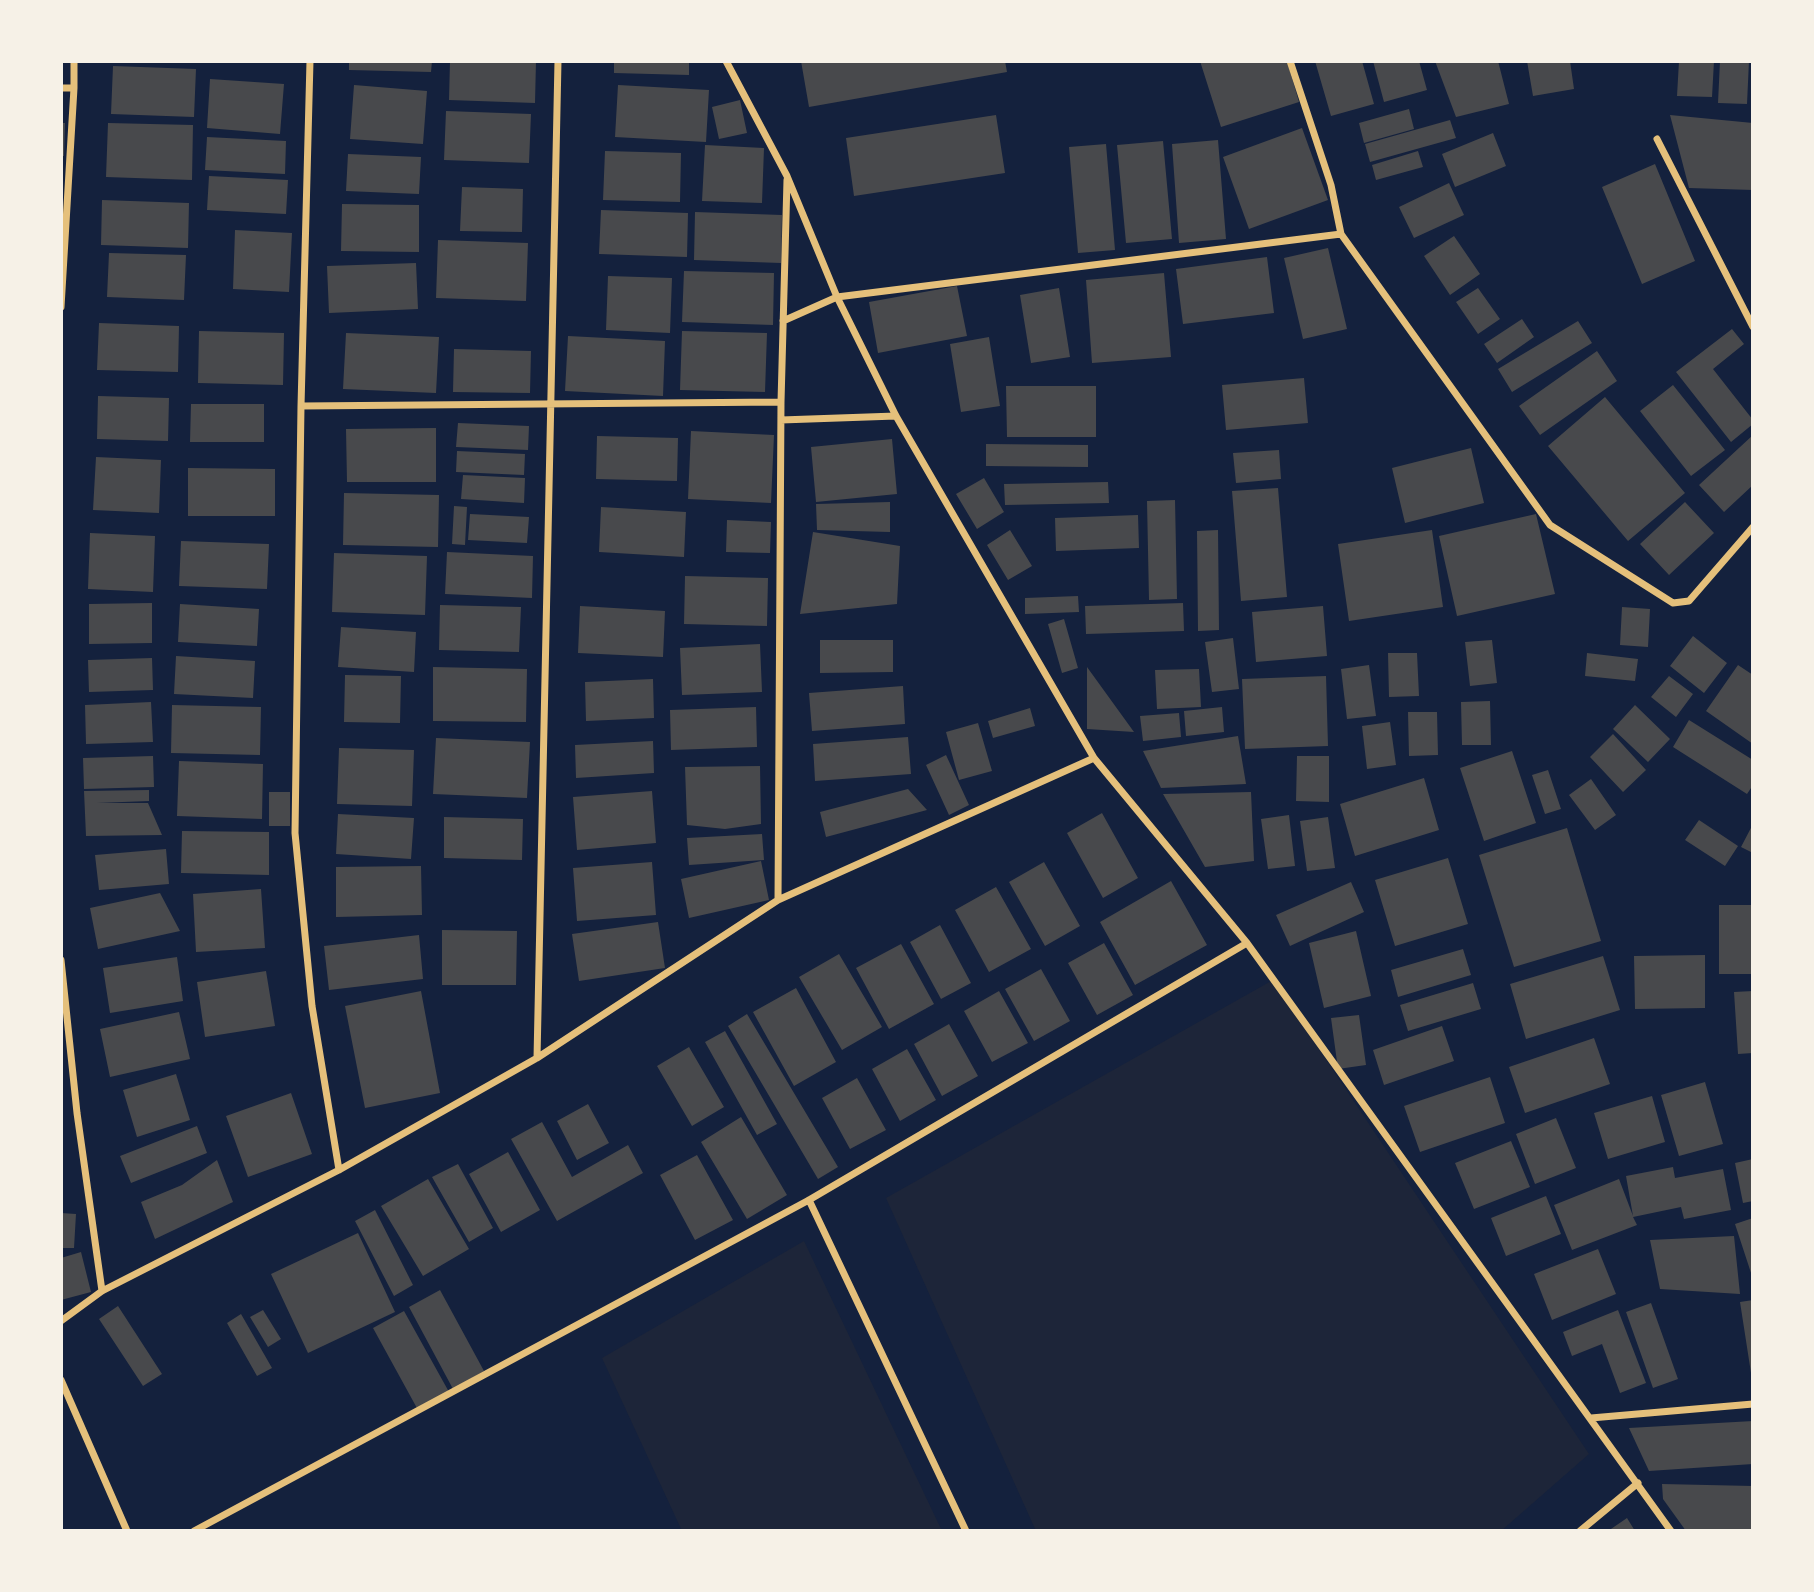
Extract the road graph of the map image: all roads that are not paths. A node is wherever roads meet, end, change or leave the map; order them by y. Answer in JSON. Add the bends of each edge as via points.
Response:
{"nodes":[{"id":1,"x":74,"y":61,"type":"edge"},
{"id":2,"x":310,"y":61,"type":"edge"},
{"id":3,"x":558,"y":61,"type":"edge"},
{"id":4,"x":726,"y":61,"type":"edge"},
{"id":5,"x":1290,"y":61,"type":"edge"},
{"id":6,"x":61,"y":88,"type":"edge"},
{"id":7,"x":74,"y":88,"type":"junction"},
{"id":8,"x":1657,"y":139,"type":"dead end"},
{"id":9,"x":787,"y":176,"type":"junction"},
{"id":10,"x":1340,"y":234,"type":"junction"},
{"id":11,"x":837,"y":297,"type":"junction"},
{"id":12,"x":61,"y":307,"type":"edge"},
{"id":13,"x":783,"y":321,"type":"junction"},
{"id":14,"x":1753,"y":327,"type":"edge"},
{"id":15,"x":781,"y":401,"type":"junction"},
{"id":16,"x":550,"y":405,"type":"junction"},
{"id":17,"x":301,"y":406,"type":"junction"},
{"id":18,"x":896,"y":416,"type":"junction"},
{"id":19,"x":781,"y":420,"type":"junction"},
{"id":20,"x":1753,"y":527,"type":"edge"},
{"id":21,"x":1094,"y":758,"type":"junction"},
{"id":22,"x":778,"y":900,"type":"junction"},
{"id":23,"x":1248,"y":943,"type":"junction"},
{"id":24,"x":61,"y":960,"type":"edge"},
{"id":25,"x":537,"y":1058,"type":"junction"},
{"id":26,"x":339,"y":1170,"type":"junction"},
{"id":27,"x":809,"y":1200,"type":"junction"},
{"id":28,"x":102,"y":1290,"type":"junction"},
{"id":29,"x":61,"y":1321,"type":"edge"},
{"id":30,"x":61,"y":1380,"type":"edge"},
{"id":31,"x":1753,"y":1404,"type":"edge"},
{"id":32,"x":1591,"y":1418,"type":"junction"},
{"id":33,"x":1637,"y":1483,"type":"junction"},
{"id":34,"x":127,"y":1531,"type":"edge"},
{"id":35,"x":194,"y":1531,"type":"edge"},
{"id":36,"x":966,"y":1531,"type":"edge"},
{"id":37,"x":1580,"y":1531,"type":"edge"},
{"id":38,"x":1671,"y":1531,"type":"edge"}],
"edges":[{"from":1,"to":7,"type":"street"},
{"from":2,"to":17,"type":"street"},
{"from":3,"to":16,"type":"street"},
{"from":4,"to":9,"type":"street"},
{"from":5,"to":10,"type":"street","via":[[1331,185]]},
{"from":6,"to":7,"type":"street"},
{"from":7,"to":12,"type":"street"},
{"from":8,"to":14,"type":"street"},
{"from":9,"to":11,"type":"street"},
{"from":9,"to":13,"type":"street"},
{"from":10,"to":11,"type":"street"},
{"from":10,"to":20,"type":"street","via":[[1550,524],[1673,603],[1689,601]]},
{"from":11,"to":13,"type":"street"},
{"from":11,"to":18,"type":"street"},
{"from":13,"to":15,"type":"street"},
{"from":15,"to":16,"type":"street"},
{"from":15,"to":19,"type":"street"},
{"from":16,"to":17,"type":"street"},
{"from":16,"to":25,"type":"street"},
{"from":17,"to":26,"type":"street","via":[[295,833],[312,1006]]},
{"from":18,"to":19,"type":"street"},
{"from":18,"to":21,"type":"street"},
{"from":19,"to":22,"type":"street"},
{"from":21,"to":22,"type":"street"},
{"from":21,"to":23,"type":"street"},
{"from":22,"to":25,"type":"street"},
{"from":23,"to":27,"type":"street"},
{"from":23,"to":32,"type":"street"},
{"from":24,"to":28,"type":"street"},
{"from":25,"to":26,"type":"street"},
{"from":26,"to":28,"type":"street"},
{"from":27,"to":35,"type":"street"},
{"from":27,"to":36,"type":"street"},
{"from":28,"to":29,"type":"street"},
{"from":30,"to":34,"type":"street"},
{"from":31,"to":32,"type":"street"},
{"from":32,"to":33,"type":"street"},
{"from":33,"to":37,"type":"street"},
{"from":33,"to":38,"type":"street"}]}
